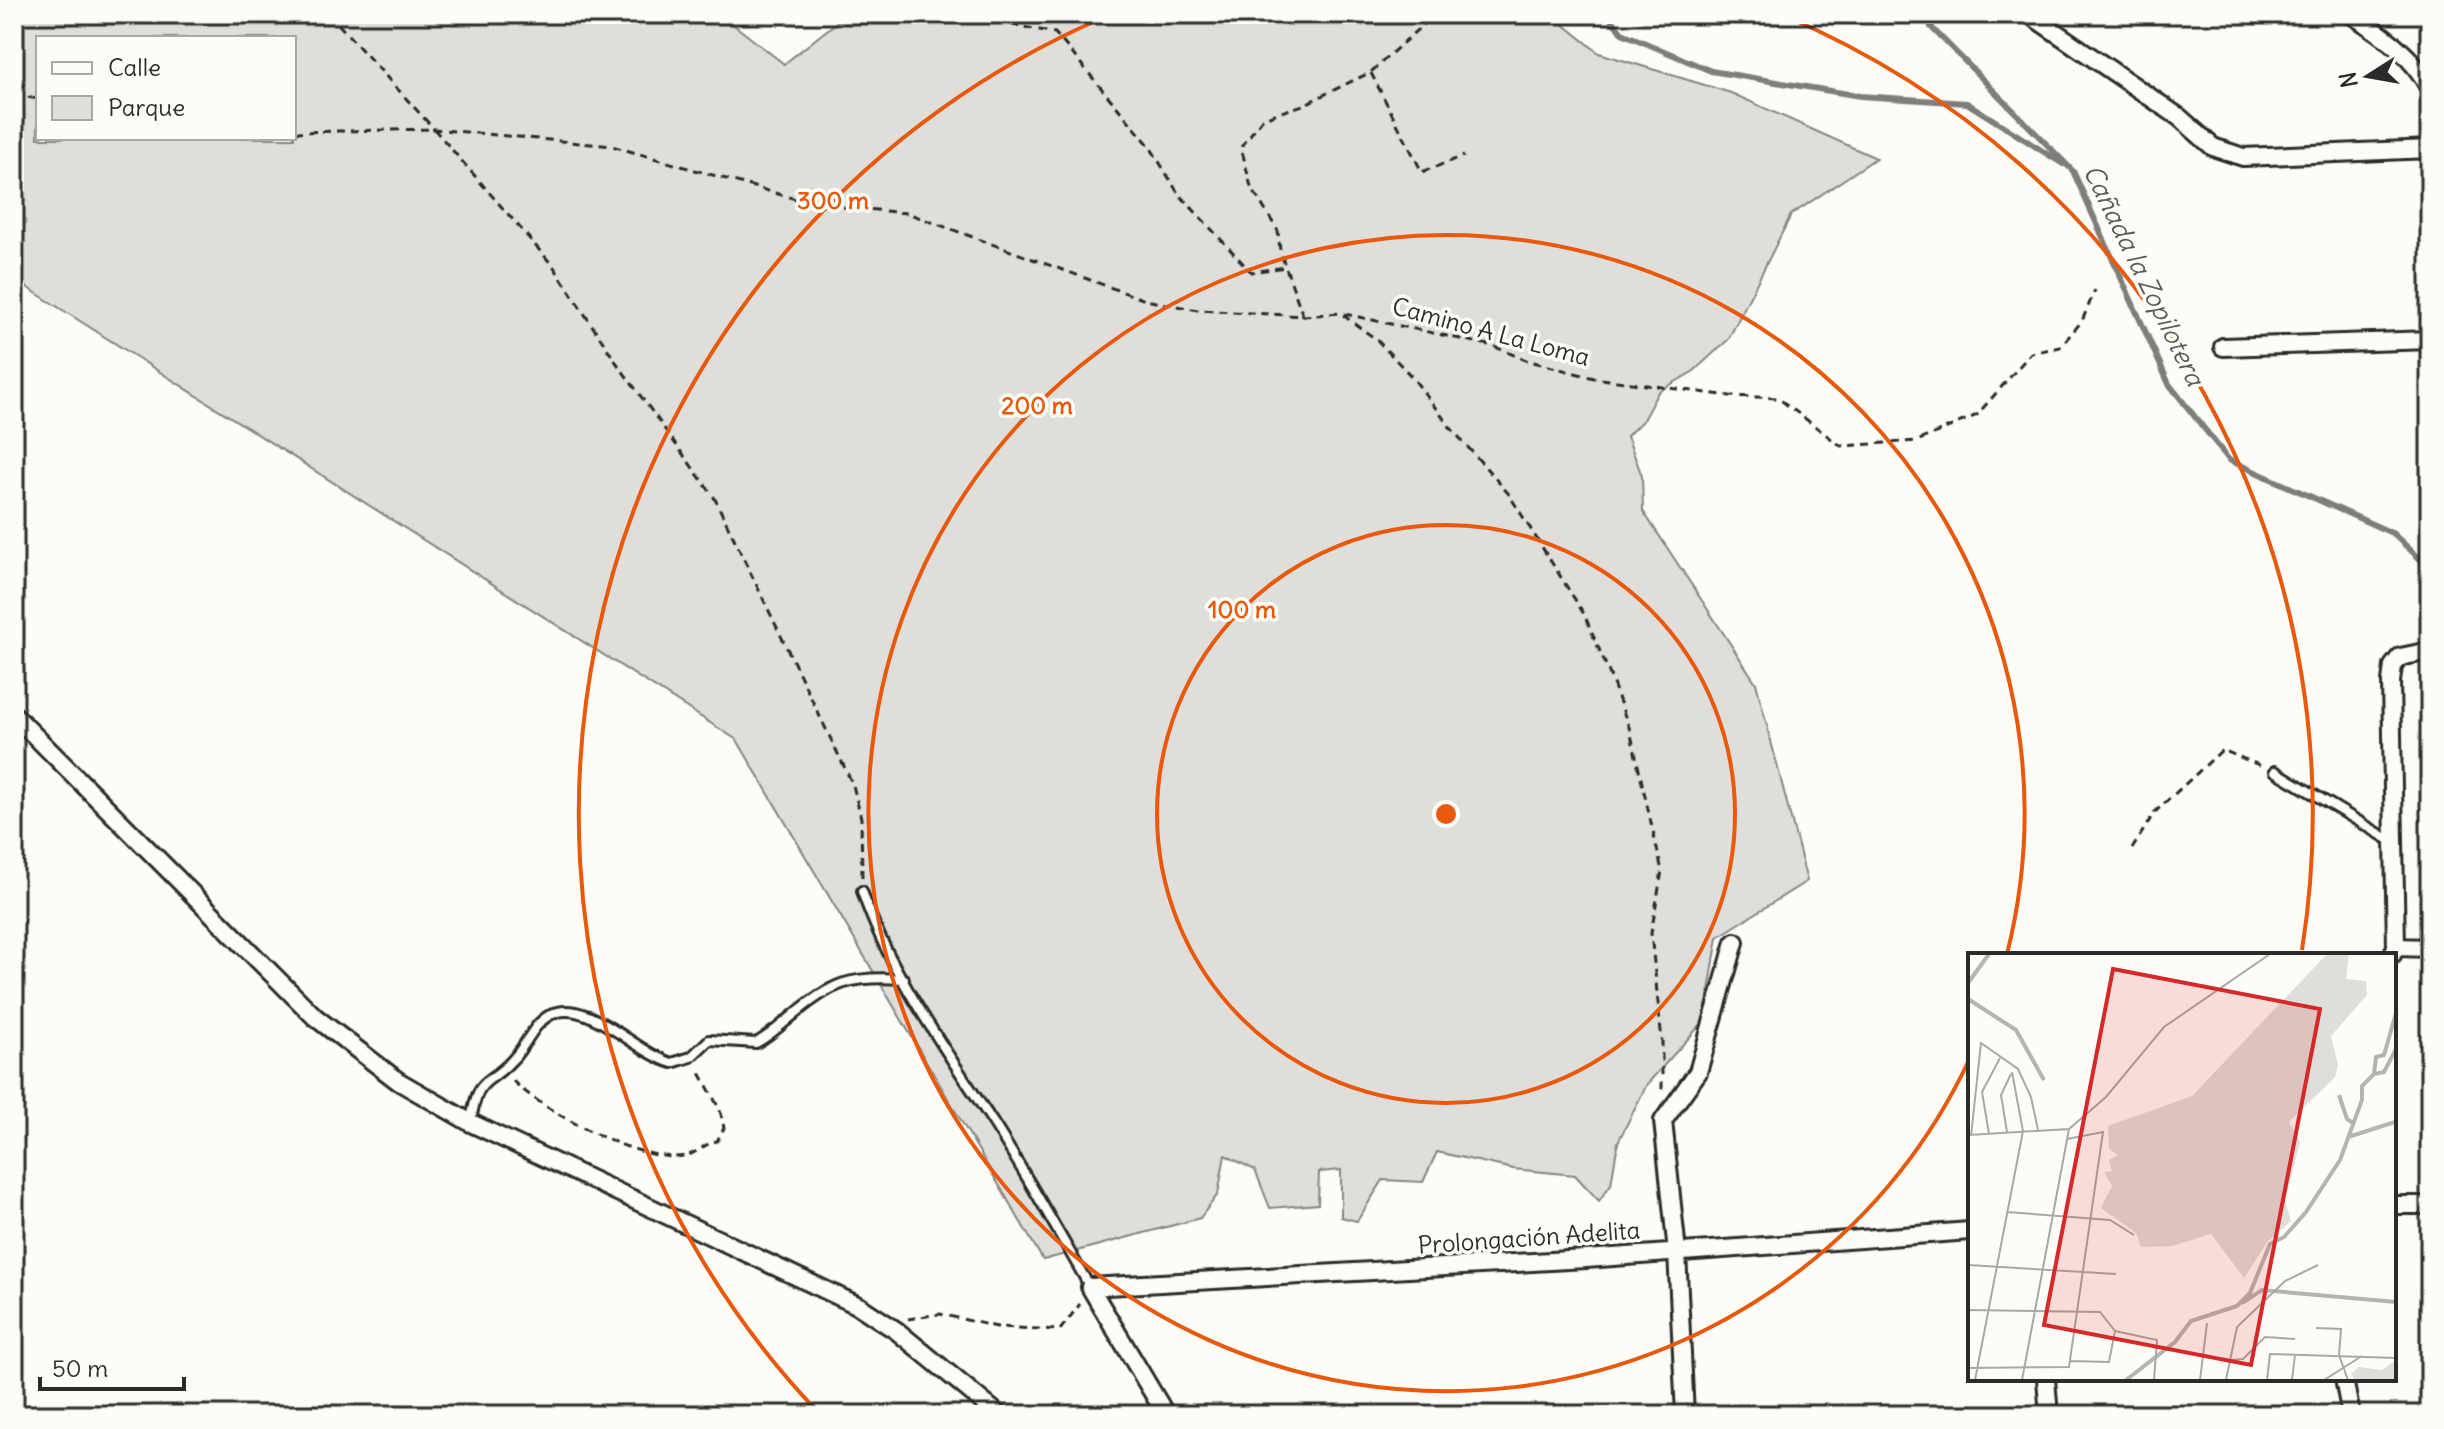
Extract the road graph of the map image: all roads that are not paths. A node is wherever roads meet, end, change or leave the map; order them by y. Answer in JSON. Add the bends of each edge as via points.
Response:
{"nodes":[{"id":1,"x":2029,"y":14,"type":"edge"},
{"id":2,"x":2351,"y":14,"type":"edge"},
{"id":3,"x":2430,"y":89,"type":"edge"},
{"id":4,"x":2430,"y":149,"type":"edge"},
{"id":5,"x":2430,"y":340,"type":"edge"},
{"id":6,"x":2223,"y":347,"type":"dead end"},
{"id":7,"x":2430,"y":651,"type":"edge"},
{"id":8,"x":14,"y":715,"type":"edge"},
{"id":9,"x":2275,"y":771,"type":"road end"},
{"id":10,"x":2394,"y":843,"type":"junction"},
{"id":11,"x":862,"y":891,"type":"road end"},
{"id":12,"x":1735,"y":942,"type":"dead end"},
{"id":13,"x":2430,"y":948,"type":"edge"},
{"id":14,"x":2394,"y":951,"type":"edge"},
{"id":15,"x":904,"y":979,"type":"junction"},
{"id":16,"x":471,"y":1123,"type":"junction"},
{"id":17,"x":2396,"y":1205,"type":"edge"},
{"id":18,"x":2430,"y":1205,"type":"edge"},
{"id":19,"x":1968,"y":1231,"type":"edge"},
{"id":20,"x":1677,"y":1252,"type":"junction"},
{"id":21,"x":1090,"y":1287,"type":"junction"},
{"id":22,"x":2046,"y":1381,"type":"edge"},
{"id":23,"x":2344,"y":1381,"type":"edge"},
{"id":24,"x":999,"y":1415,"type":"edge"},
{"id":25,"x":1166,"y":1415,"type":"edge"},
{"id":26,"x":1685,"y":1415,"type":"edge"},
{"id":27,"x":2049,"y":1415,"type":"edge"},
{"id":28,"x":2351,"y":1415,"type":"edge"}],
"edges":[{"from":1,"to":4,"type":"street","via":[[2179,117],[2213,147],[2243,157]]},
{"from":2,"to":3,"type":"street","via":[[2394,42]]},
{"from":5,"to":6,"type":"street"},
{"from":7,"to":10,"type":"street","via":[[2400,657],[2393,666]]},
{"from":8,"to":16,"type":"street","via":[[315,1017],[398,1081]]},
{"from":9,"to":10,"type":"lane"},
{"from":10,"to":14,"type":"street"},
{"from":11,"to":15,"type":"lane"},
{"from":12,"to":20,"type":"street","via":[[1698,1072],[1663,1121]]},
{"from":13,"to":14,"type":"street"},
{"from":15,"to":16,"type":"lane","via":[[843,981],[819,993],[765,1039],[745,1044],[709,1040],[691,1057],[672,1063],[583,1012],[550,1014],[519,1053],[480,1088]]},
{"from":15,"to":21,"type":"lane"},
{"from":16,"to":24,"type":"street","via":[[859,1306]]},
{"from":17,"to":18,"type":"street"},
{"from":19,"to":20,"type":"street","name":"Prolongación Adelita"},
{"from":20,"to":21,"type":"street","name":"Prolongación Adelita"},
{"from":20,"to":26,"type":"street"},
{"from":21,"to":25,"type":"street"},
{"from":22,"to":27,"type":"street"},
{"from":23,"to":28,"type":"street"}]}
